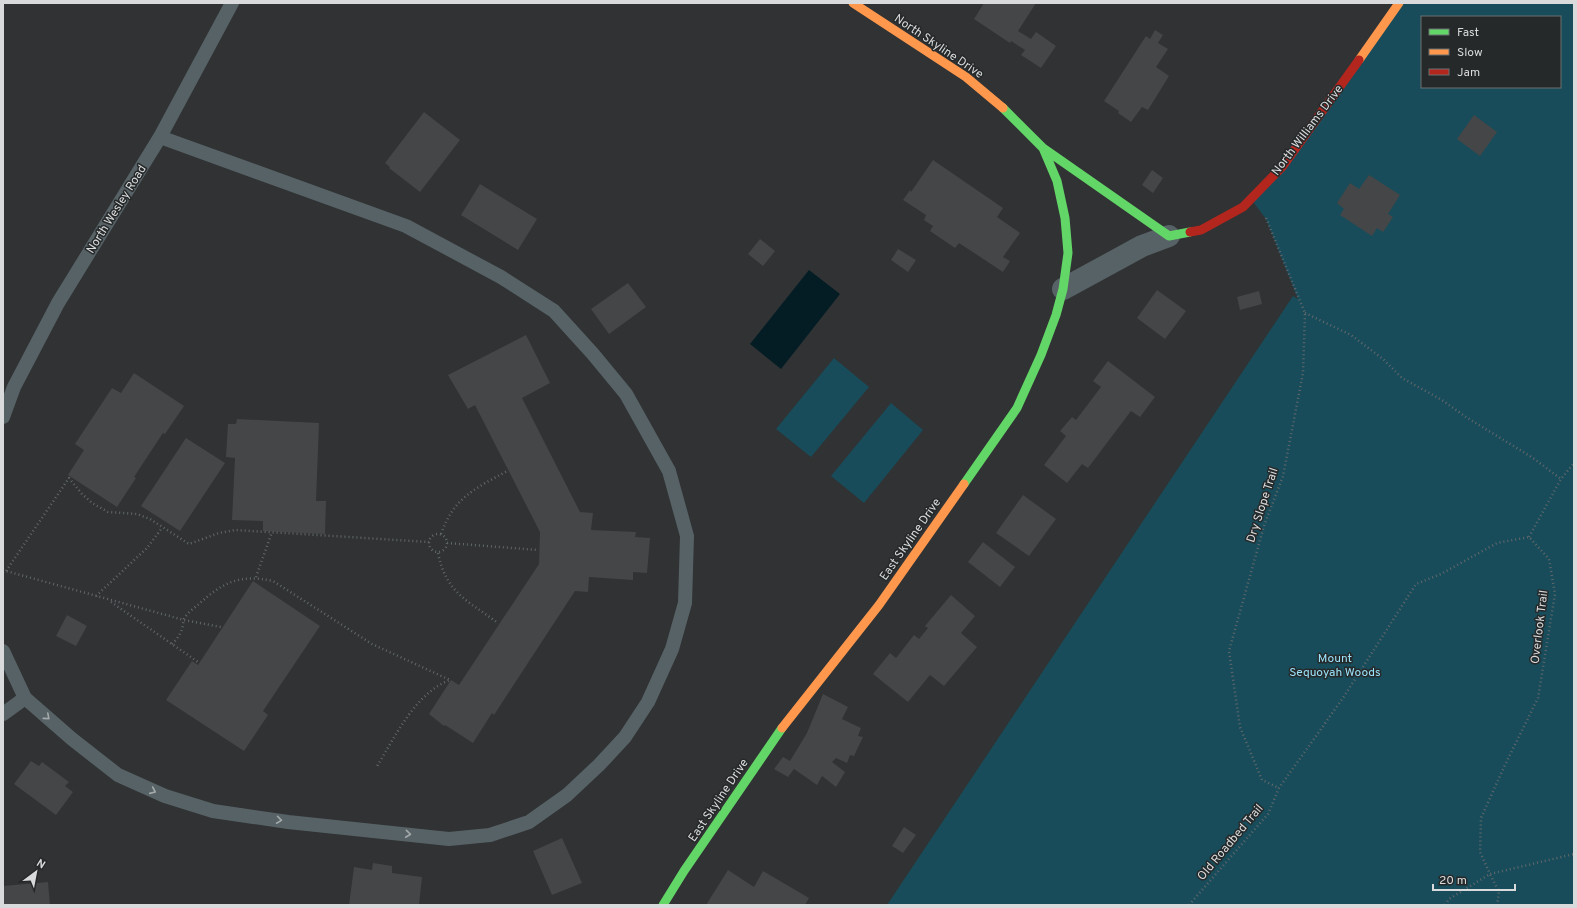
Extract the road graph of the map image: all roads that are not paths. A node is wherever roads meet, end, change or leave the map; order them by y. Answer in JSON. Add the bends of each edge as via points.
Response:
{"nodes":[{"id":1,"x":232,"y":3,"type":"edge"},
{"id":2,"x":853,"y":3,"type":"edge"},
{"id":3,"x":1399,"y":3,"type":"edge"},
{"id":4,"x":160,"y":137,"type":"junction"},
{"id":5,"x":1043,"y":148,"type":"junction"},
{"id":6,"x":1169,"y":236,"type":"junction"},
{"id":7,"x":1063,"y":289,"type":"junction"},
{"id":8,"x":3,"y":417,"type":"edge"},
{"id":9,"x":3,"y":651,"type":"edge"},
{"id":10,"x":25,"y":698,"type":"junction"},
{"id":11,"x":3,"y":714,"type":"edge"},
{"id":12,"x":663,"y":905,"type":"edge"}],
"edges":[{"from":1,"to":4,"type":"lane","name":"North Wesley Road"},
{"from":2,"to":5,"type":"street","name":"North Skyline Drive","via":[[966,76]]},
{"from":3,"to":6,"type":"street","name":"North Williams Drive","via":[[1285,163],[1251,199],[1243,207],[1201,230]]},
{"from":4,"to":8,"type":"lane","name":"North Wesley Road","via":[[58,303],[14,387]]},
{"from":10,"to":4,"type":"lane","one_way":true,"via":[[72,740],[118,775],[165,796],[213,811],[288,822],[449,839],[490,835],[529,822],[567,795],[625,737],[648,702],[672,649],[685,603],[687,536],[669,471],[626,394],[554,311],[501,276],[406,226]]},
{"from":5,"to":6,"type":"street"},
{"from":5,"to":7,"type":"street","name":"East Skyline Drive","via":[[1058,181],[1065,218],[1068,254]]},
{"from":6,"to":7,"type":"street","name":"North Williams Drive","via":[[1142,246]]},
{"from":7,"to":12,"type":"street","name":"East Skyline Drive","via":[[1042,355],[1016,408],[879,605],[780,730]]},
{"from":9,"to":10,"type":"lane"},
{"from":10,"to":11,"type":"lane"}]}
